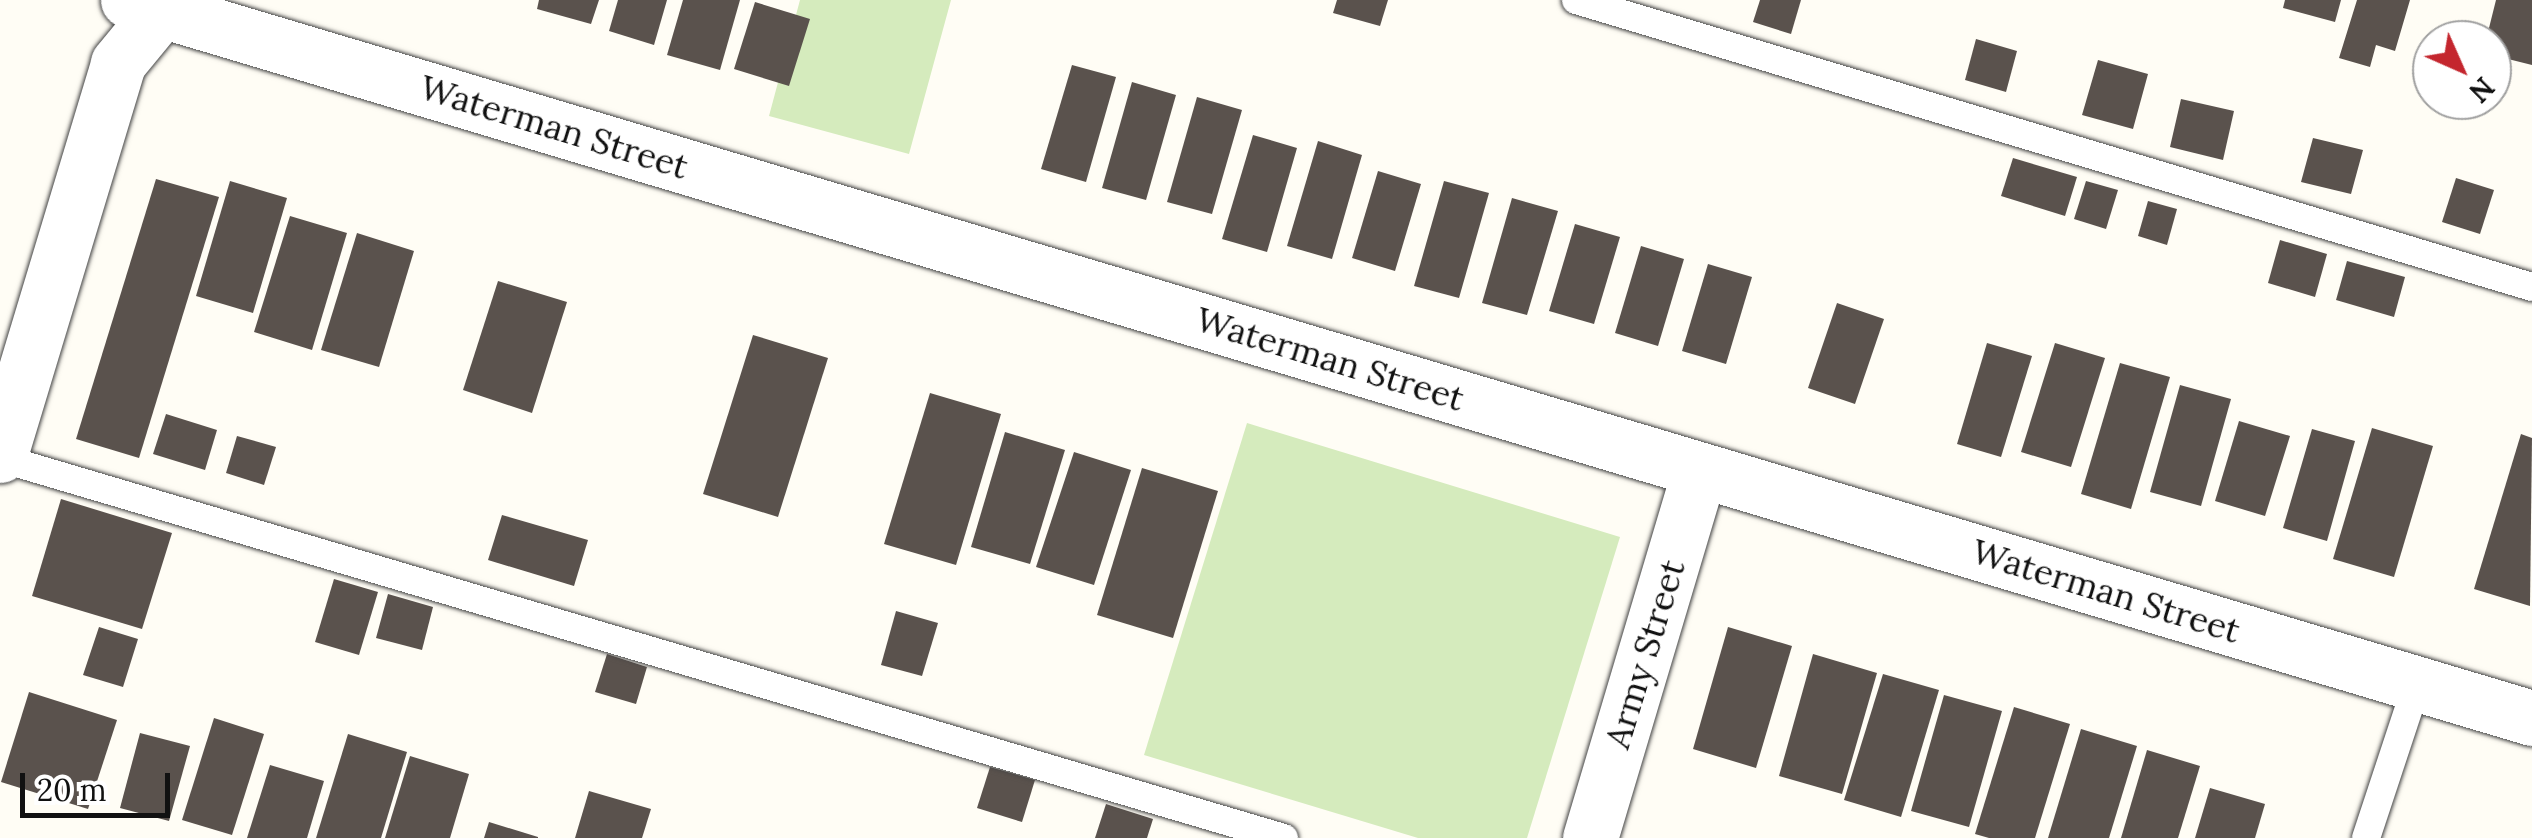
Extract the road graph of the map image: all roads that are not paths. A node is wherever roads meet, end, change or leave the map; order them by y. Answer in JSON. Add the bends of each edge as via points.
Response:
{"nodes":[{"id":1,"x":1576,"y":0,"type":"edge"},
{"id":2,"x":153,"y":3,"type":"edge"},
{"id":3,"x":2532,"y":286,"type":"edge"},
{"id":4,"x":0,"y":456,"type":"edge"},
{"id":5,"x":1700,"y":470,"type":"junction"},
{"id":6,"x":2416,"y":684,"type":"junction"},
{"id":7,"x":2532,"y":718,"type":"edge"},
{"id":8,"x":1284,"y":838,"type":"edge"},
{"id":9,"x":1590,"y":838,"type":"edge"},
{"id":10,"x":2366,"y":838,"type":"edge"}],
"edges":[{"from":1,"to":3,"type":"lane"},
{"from":2,"to":4,"type":"street","via":[[118,62]]},
{"from":2,"to":5,"type":"street","name":"Waterman Street"},
{"from":4,"to":8,"type":"lane"},
{"from":5,"to":6,"type":"street","name":"Waterman Street"},
{"from":5,"to":9,"type":"street","name":"Army Street"},
{"from":6,"to":7,"type":"street","name":"Waterman Street"},
{"from":6,"to":10,"type":"lane"}]}
